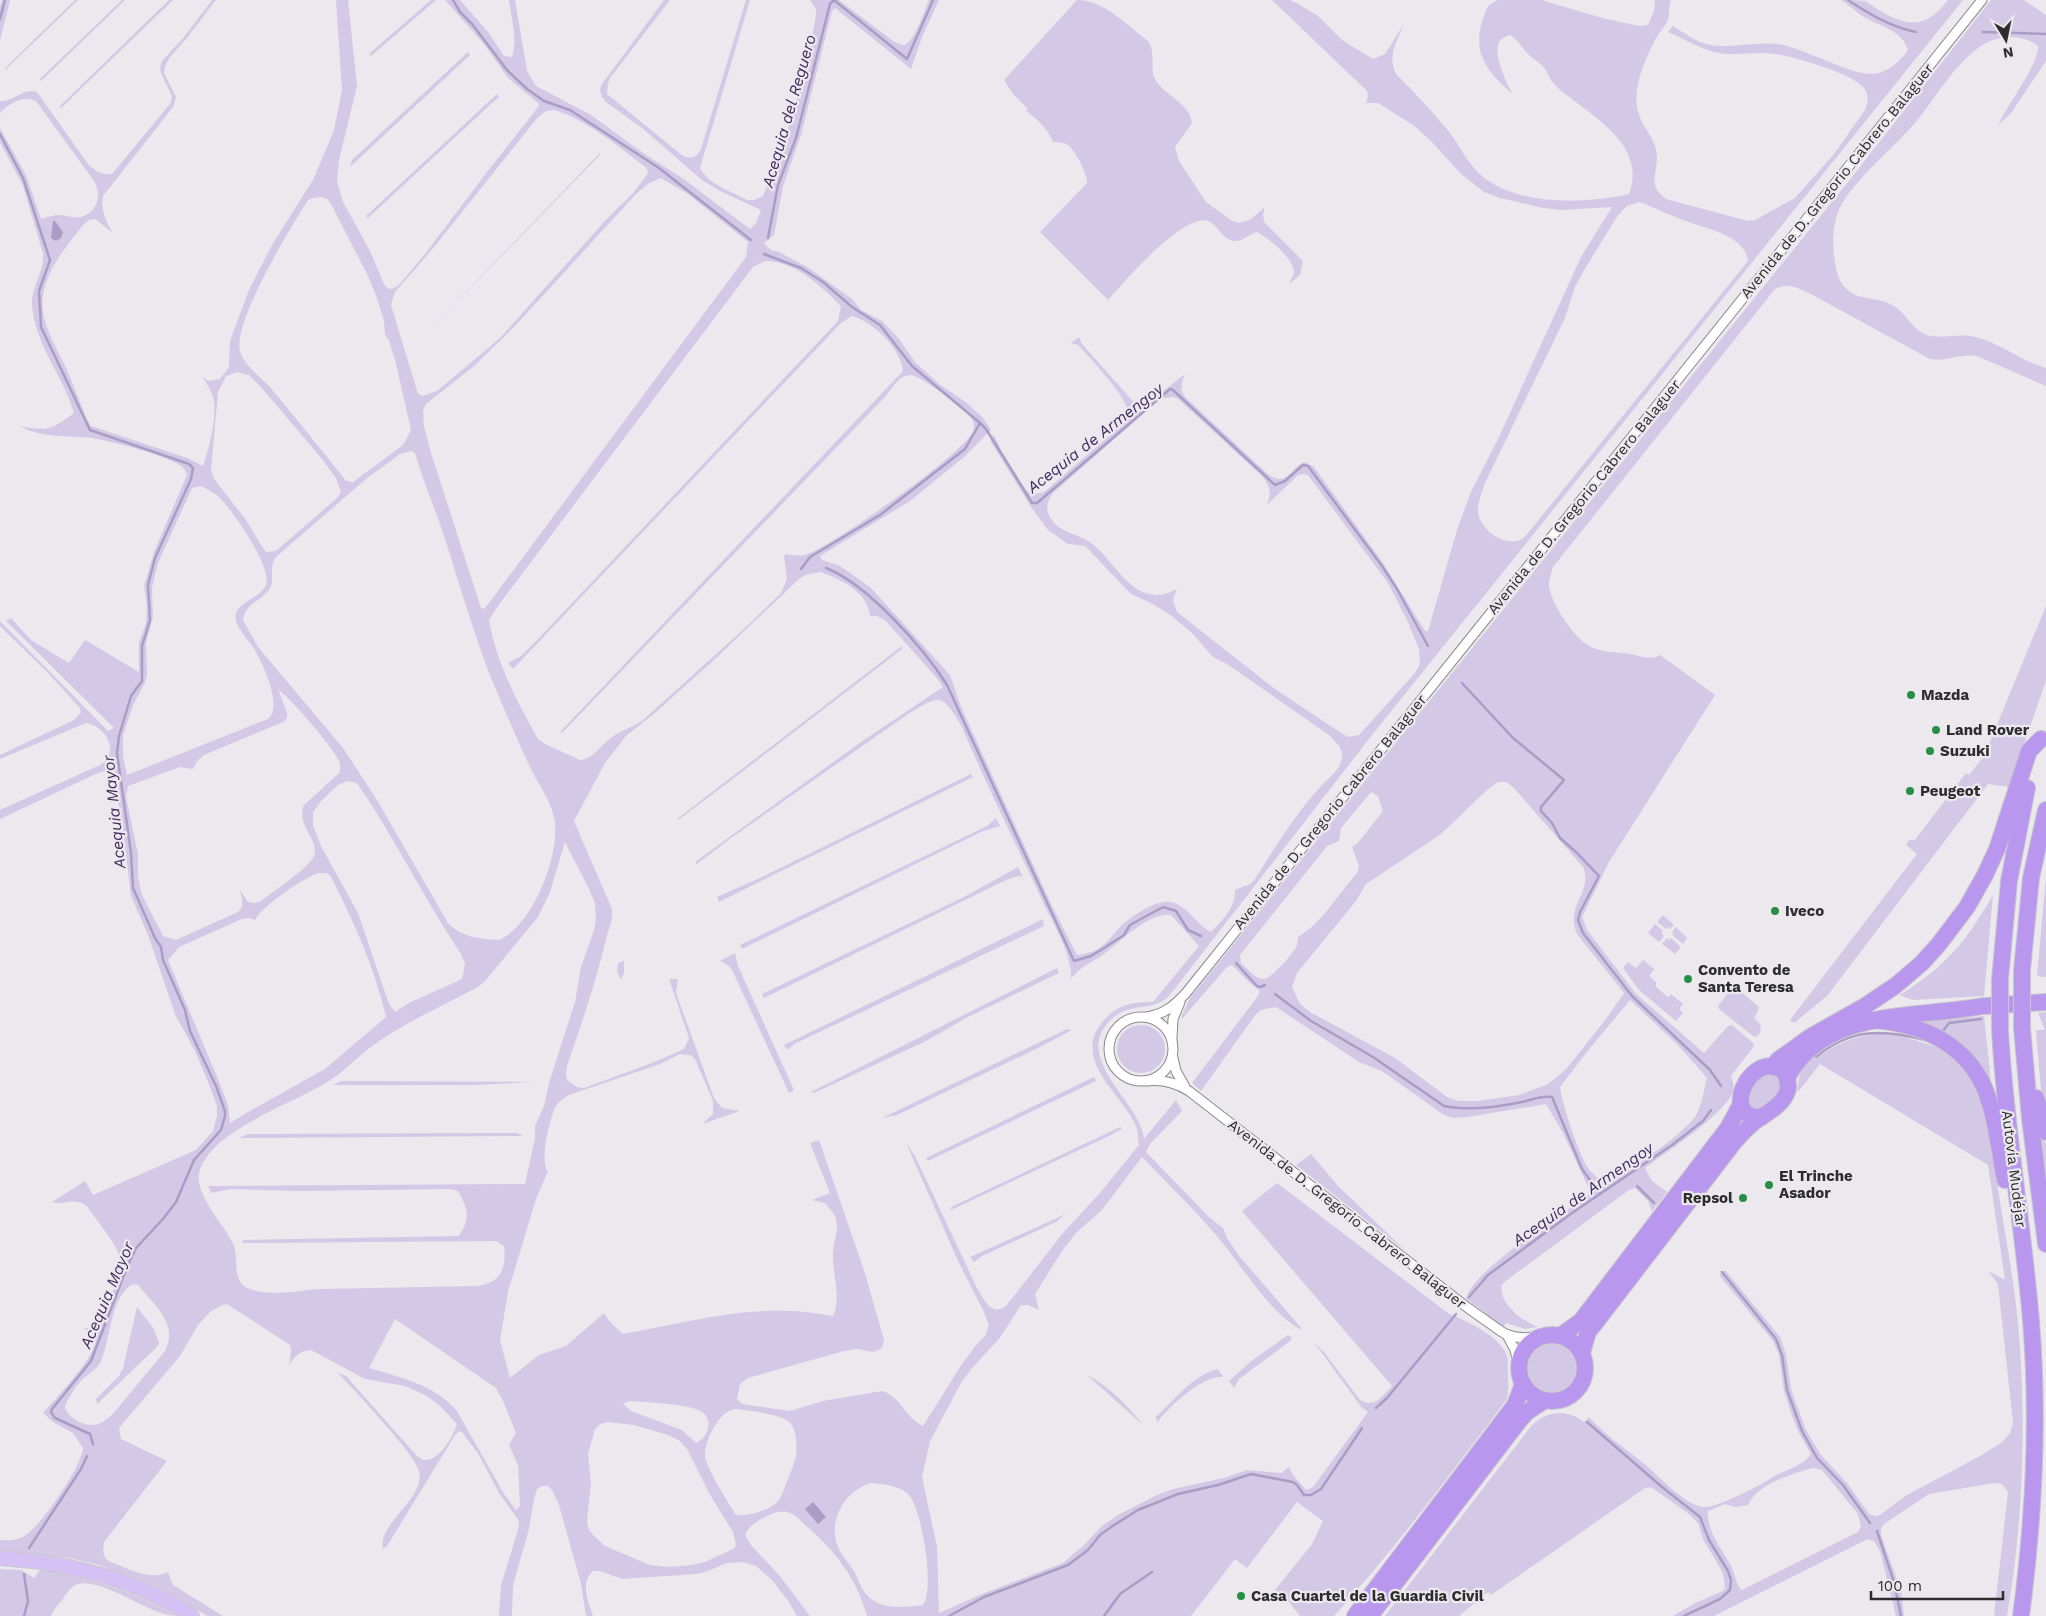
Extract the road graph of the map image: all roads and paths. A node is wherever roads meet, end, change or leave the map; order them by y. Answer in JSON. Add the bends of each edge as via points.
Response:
{"nodes":[{"id":1,"x":1982,"y":0,"type":"edge"},
{"id":2,"x":2044,"y":732,"type":"edge"},
{"id":3,"x":2046,"y":810,"type":"edge"},
{"id":4,"x":1186,"y":994,"type":"junction"},
{"id":5,"x":2046,"y":1002,"type":"edge"},
{"id":6,"x":1984,"y":1006,"type":"junction"},
{"id":7,"x":1146,"y":1017,"type":"junction"},
{"id":8,"x":1872,"y":1020,"type":"junction"},
{"id":9,"x":1837,"y":1022,"type":"junction"},
{"id":10,"x":1172,"y":1038,"type":"junction"},
{"id":11,"x":1173,"y":1055,"type":"junction"},
{"id":12,"x":1773,"y":1066,"type":"junction"},
{"id":13,"x":2025,"y":1074,"type":"junction"},
{"id":14,"x":1787,"y":1078,"type":"junction"},
{"id":15,"x":1146,"y":1081,"type":"junction"},
{"id":16,"x":1189,"y":1090,"type":"junction"},
{"id":17,"x":1741,"y":1104,"type":"junction"},
{"id":18,"x":1762,"y":1117,"type":"junction"},
{"id":19,"x":2046,"y":1132,"type":"edge"},
{"id":20,"x":2046,"y":1244,"type":"edge"},
{"id":21,"x":2024,"y":1247,"type":"junction"},
{"id":22,"x":1507,"y":1335,"type":"junction"},
{"id":23,"x":1553,"y":1336,"type":"junction"},
{"id":24,"x":1582,"y":1353,"type":"junction"},
{"id":25,"x":1519,"y":1367,"type":"junction"},
{"id":26,"x":1523,"y":1384,"type":"junction"},
{"id":27,"x":1545,"y":1400,"type":"junction"},
{"id":28,"x":0,"y":1558,"type":"edge"},
{"id":29,"x":192,"y":1616,"type":"edge"},
{"id":30,"x":1355,"y":1616,"type":"edge"},
{"id":31,"x":1370,"y":1616,"type":"edge"},
{"id":32,"x":2021,"y":1616,"type":"edge"}],
"edges":[{"from":1,"to":4,"type":"street","name":"Avenida de D. Gregorio Cabrero Balaguer"},
{"from":2,"to":9,"type":"highway","via":[[2030,752],[1992,861],[1958,920],[1912,972],[1880,997]]},
{"from":2,"to":21,"type":"highway","name":"Autovía Mudéjar","bridge":true,"via":[[2012,859],[2000,979],[2000,1030],[2008,1123]]},
{"from":3,"to":13,"type":"highway","name":"Autovía Mudéjar","bridge":true,"via":[[2031,878],[2022,970]]},
{"from":4,"to":7,"type":"street","name":"Avenida de D. Gregorio Cabrero Balaguer","via":[[1170,1009]]},
{"from":4,"to":10,"type":"street","name":"Avenida de D. Gregorio Cabrero Balaguer","via":[[1173,1019]]},
{"from":5,"to":6,"type":"highway"},
{"from":6,"to":8,"type":"highway"},
{"from":6,"to":9,"type":"highway","via":[[1914,1009]]},
{"from":7,"to":10,"type":"street","via":[[1162,1024]]},
{"from":7,"to":15,"type":"street","via":[[1124,1022],[1116,1030],[1110,1046],[1110,1058],[1119,1072],[1134,1080]]},
{"from":8,"to":14,"type":"highway","via":[[1811,1047],[1797,1060]]},
{"from":8,"to":21,"type":"highway","via":[[1904,1024],[1936,1036],[1954,1047],[1974,1070],[1992,1111],[2015,1237]]},
{"from":9,"to":12,"type":"highway","via":[[1798,1045]]},
{"from":10,"to":11,"type":"street"},
{"from":11,"to":15,"type":"street","via":[[1166,1070],[1157,1078]]},
{"from":11,"to":16,"type":"street","name":"Avenida de D. Gregorio Cabrero Balaguer","via":[[1179,1078]]},
{"from":12,"to":14,"type":"highway"},
{"from":12,"to":17,"type":"highway","via":[[1750,1077],[1742,1093]]},
{"from":13,"to":19,"type":"highway"},
{"from":13,"to":20,"type":"highway","name":"Autovía Mudéjar"},
{"from":14,"to":18,"type":"highway","via":[[1788,1088],[1782,1099]]},
{"from":15,"to":16,"type":"street","name":"Avenida de D. Gregorio Cabrero Balaguer","via":[[1164,1080]]},
{"from":16,"to":22,"type":"street","name":"Avenida de D. Gregorio Cabrero Balaguer"},
{"from":17,"to":18,"type":"highway","via":[[1749,1115]]},
{"from":17,"to":23,"type":"highway","via":[[1728,1128],[1581,1321]]},
{"from":18,"to":24,"type":"highway","via":[[1735,1141],[1588,1332]]},
{"from":21,"to":32,"type":"highway","name":"Autovía Mudéjar","via":[[2034,1365],[2035,1452],[2030,1541]]},
{"from":22,"to":23,"type":"street","via":[[1523,1338]]},
{"from":22,"to":25,"type":"street"},
{"from":23,"to":24,"type":"highway","via":[[1575,1344]]},
{"from":23,"to":25,"type":"highway","via":[[1530,1344]]},
{"from":24,"to":27,"type":"highway","via":[[1586,1370],[1580,1387],[1564,1399]]},
{"from":25,"to":26,"type":"highway"},
{"from":26,"to":27,"type":"highway"},
{"from":26,"to":30,"type":"highway","via":[[1515,1405]]},
{"from":27,"to":31,"type":"highway","via":[[1519,1421]]},
{"from":28,"to":29,"type":"main road","via":[[54,1563],[107,1575],[150,1592]]}]}
